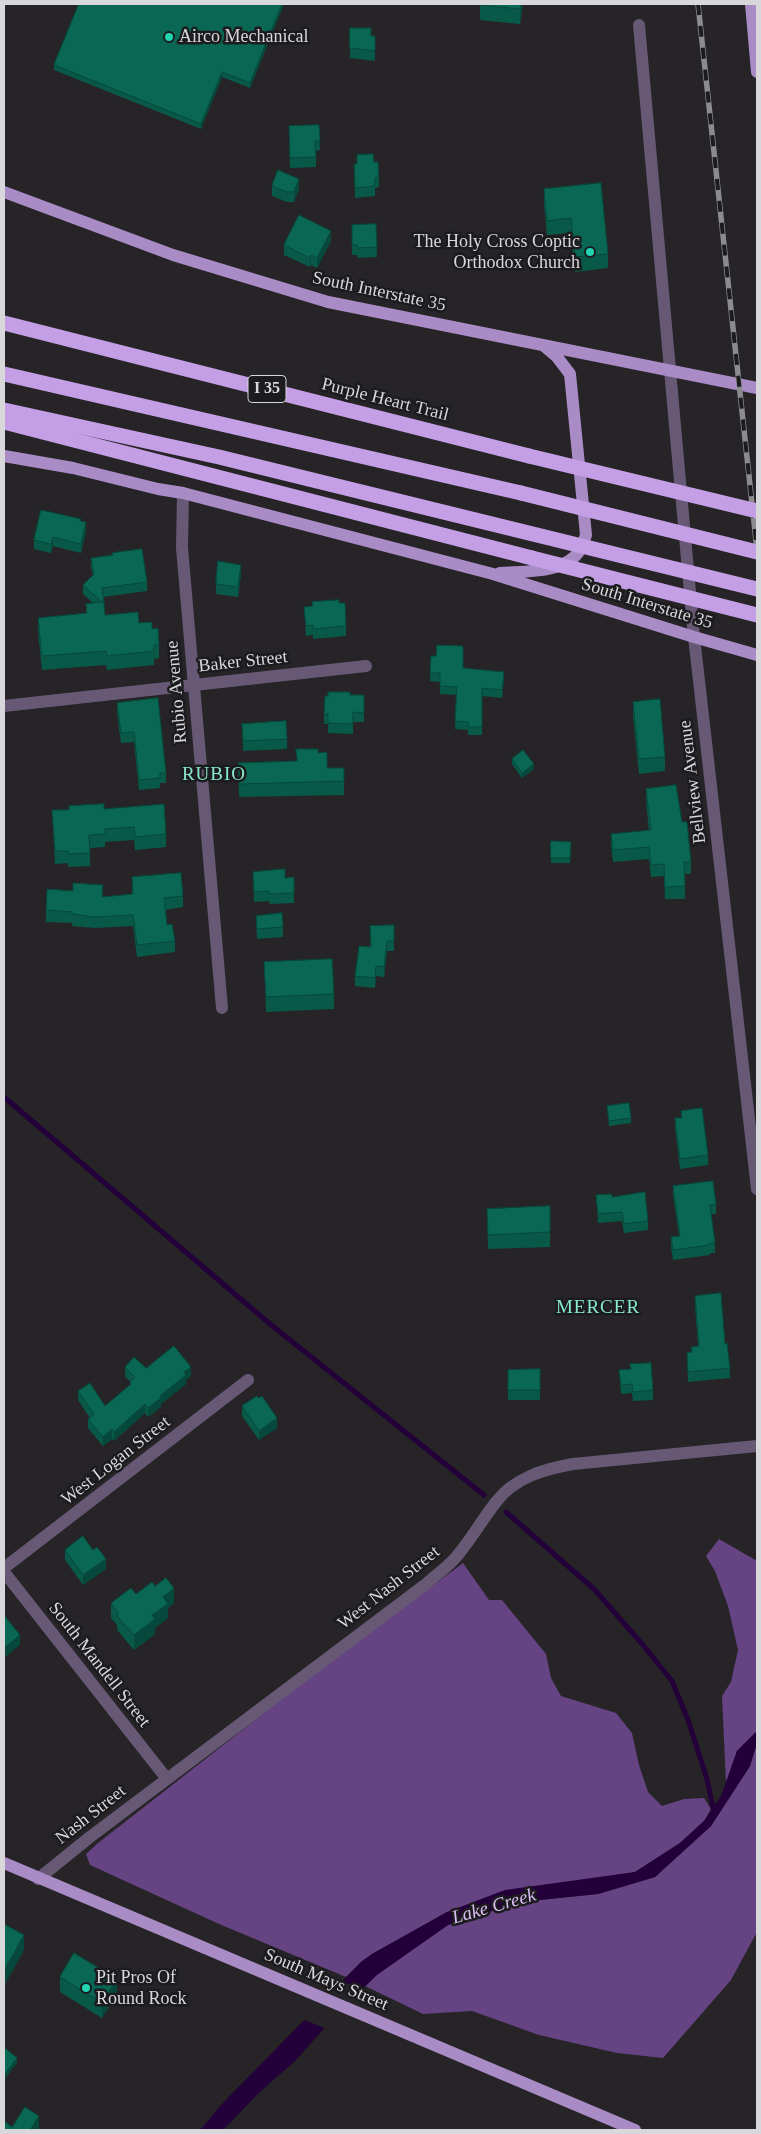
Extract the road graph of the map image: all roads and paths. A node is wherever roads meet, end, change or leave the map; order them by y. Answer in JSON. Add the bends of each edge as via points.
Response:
{"nodes":[{"id":1,"x":751,"y":4,"type":"edge"},
{"id":2,"x":640,"y":25,"type":"dead end"},
{"id":3,"x":757,"y":72,"type":"edge"},
{"id":4,"x":4,"y":192,"type":"edge"},
{"id":5,"x":4,"y":323,"type":"edge"},
{"id":6,"x":544,"y":346,"type":"junction"},
{"id":7,"x":670,"y":370,"type":"junction"},
{"id":8,"x":4,"y":374,"type":"edge"},
{"id":9,"x":757,"y":388,"type":"edge"},
{"id":10,"x":4,"y":410,"type":"edge"},
{"id":11,"x":4,"y":422,"type":"edge"},
{"id":12,"x":4,"y":456,"type":"edge"},
{"id":13,"x":183,"y":493,"type":"junction"},
{"id":14,"x":757,"y":511,"type":"edge"},
{"id":15,"x":757,"y":552,"type":"edge"},
{"id":16,"x":493,"y":574,"type":"junction"},
{"id":17,"x":757,"y":589,"type":"edge"},
{"id":18,"x":757,"y":615,"type":"edge"},
{"id":19,"x":694,"y":637,"type":"junction"},
{"id":20,"x":757,"y":655,"type":"edge"},
{"id":21,"x":366,"y":666,"type":"dead end"},
{"id":22,"x":194,"y":685,"type":"junction"},
{"id":23,"x":4,"y":706,"type":"edge"},
{"id":24,"x":222,"y":1008,"type":"dead end"},
{"id":25,"x":757,"y":1189,"type":"edge"},
{"id":26,"x":248,"y":1380,"type":"dead end"},
{"id":27,"x":757,"y":1446,"type":"edge"},
{"id":28,"x":4,"y":1568,"type":"edge"},
{"id":29,"x":4,"y":1572,"type":"edge"},
{"id":30,"x":166,"y":1779,"type":"junction"},
{"id":31,"x":4,"y":1863,"type":"edge"},
{"id":32,"x":38,"y":1879,"type":"junction"},
{"id":33,"x":634,"y":2130,"type":"edge"}],
"edges":[{"from":1,"to":3,"type":"main road"},
{"from":2,"to":7,"type":"street","name":"Bellview Avenue"},
{"from":4,"to":6,"type":"main road","name":"South Interstate 35","via":[[173,256],[328,302]]},
{"from":5,"to":14,"type":"highway","name":"Purple Heart Trail","number":"I 35","bridge":true},
{"from":6,"to":7,"type":"main road","name":"South Interstate 35"},
{"from":6,"to":16,"type":"main road","via":[[570,374],[586,535],[580,550],[568,562],[548,569]]},
{"from":7,"to":9,"type":"main road","name":"South Interstate 35"},
{"from":7,"to":19,"type":"street","name":"Bellview Avenue"},
{"from":8,"to":15,"type":"highway","bridge":true,"via":[[521,493]]},
{"from":10,"to":17,"type":"highway","bridge":true,"via":[[218,457]]},
{"from":11,"to":18,"type":"highway","bridge":true},
{"from":12,"to":13,"type":"main road","name":"South Interstate 35"},
{"from":13,"to":16,"type":"main road","name":"South Interstate 35"},
{"from":13,"to":22,"type":"street","name":"Rubio Avenue","via":[[182,548]]},
{"from":16,"to":19,"type":"main road","name":"South Interstate 35"},
{"from":19,"to":20,"type":"main road","name":"South Interstate 35"},
{"from":19,"to":25,"type":"street","name":"Bellview Avenue"},
{"from":21,"to":22,"type":"street","name":"Baker Street"},
{"from":22,"to":23,"type":"street","name":"Baker Street"},
{"from":22,"to":24,"type":"street","name":"Rubio Avenue"},
{"from":26,"to":28,"type":"street","name":"West Logan Street"},
{"from":27,"to":30,"type":"street","name":"West Nash Street","via":[[573,1464],[530,1475],[496,1501],[456,1558],[426,1584]]},
{"from":29,"to":30,"type":"street","name":"South Mandell Street"},
{"from":30,"to":32,"type":"street","name":"Nash Street"},
{"from":31,"to":32,"type":"main road","name":"South Mays Street"},
{"from":32,"to":33,"type":"main road","name":"South Mays Street"}]}
